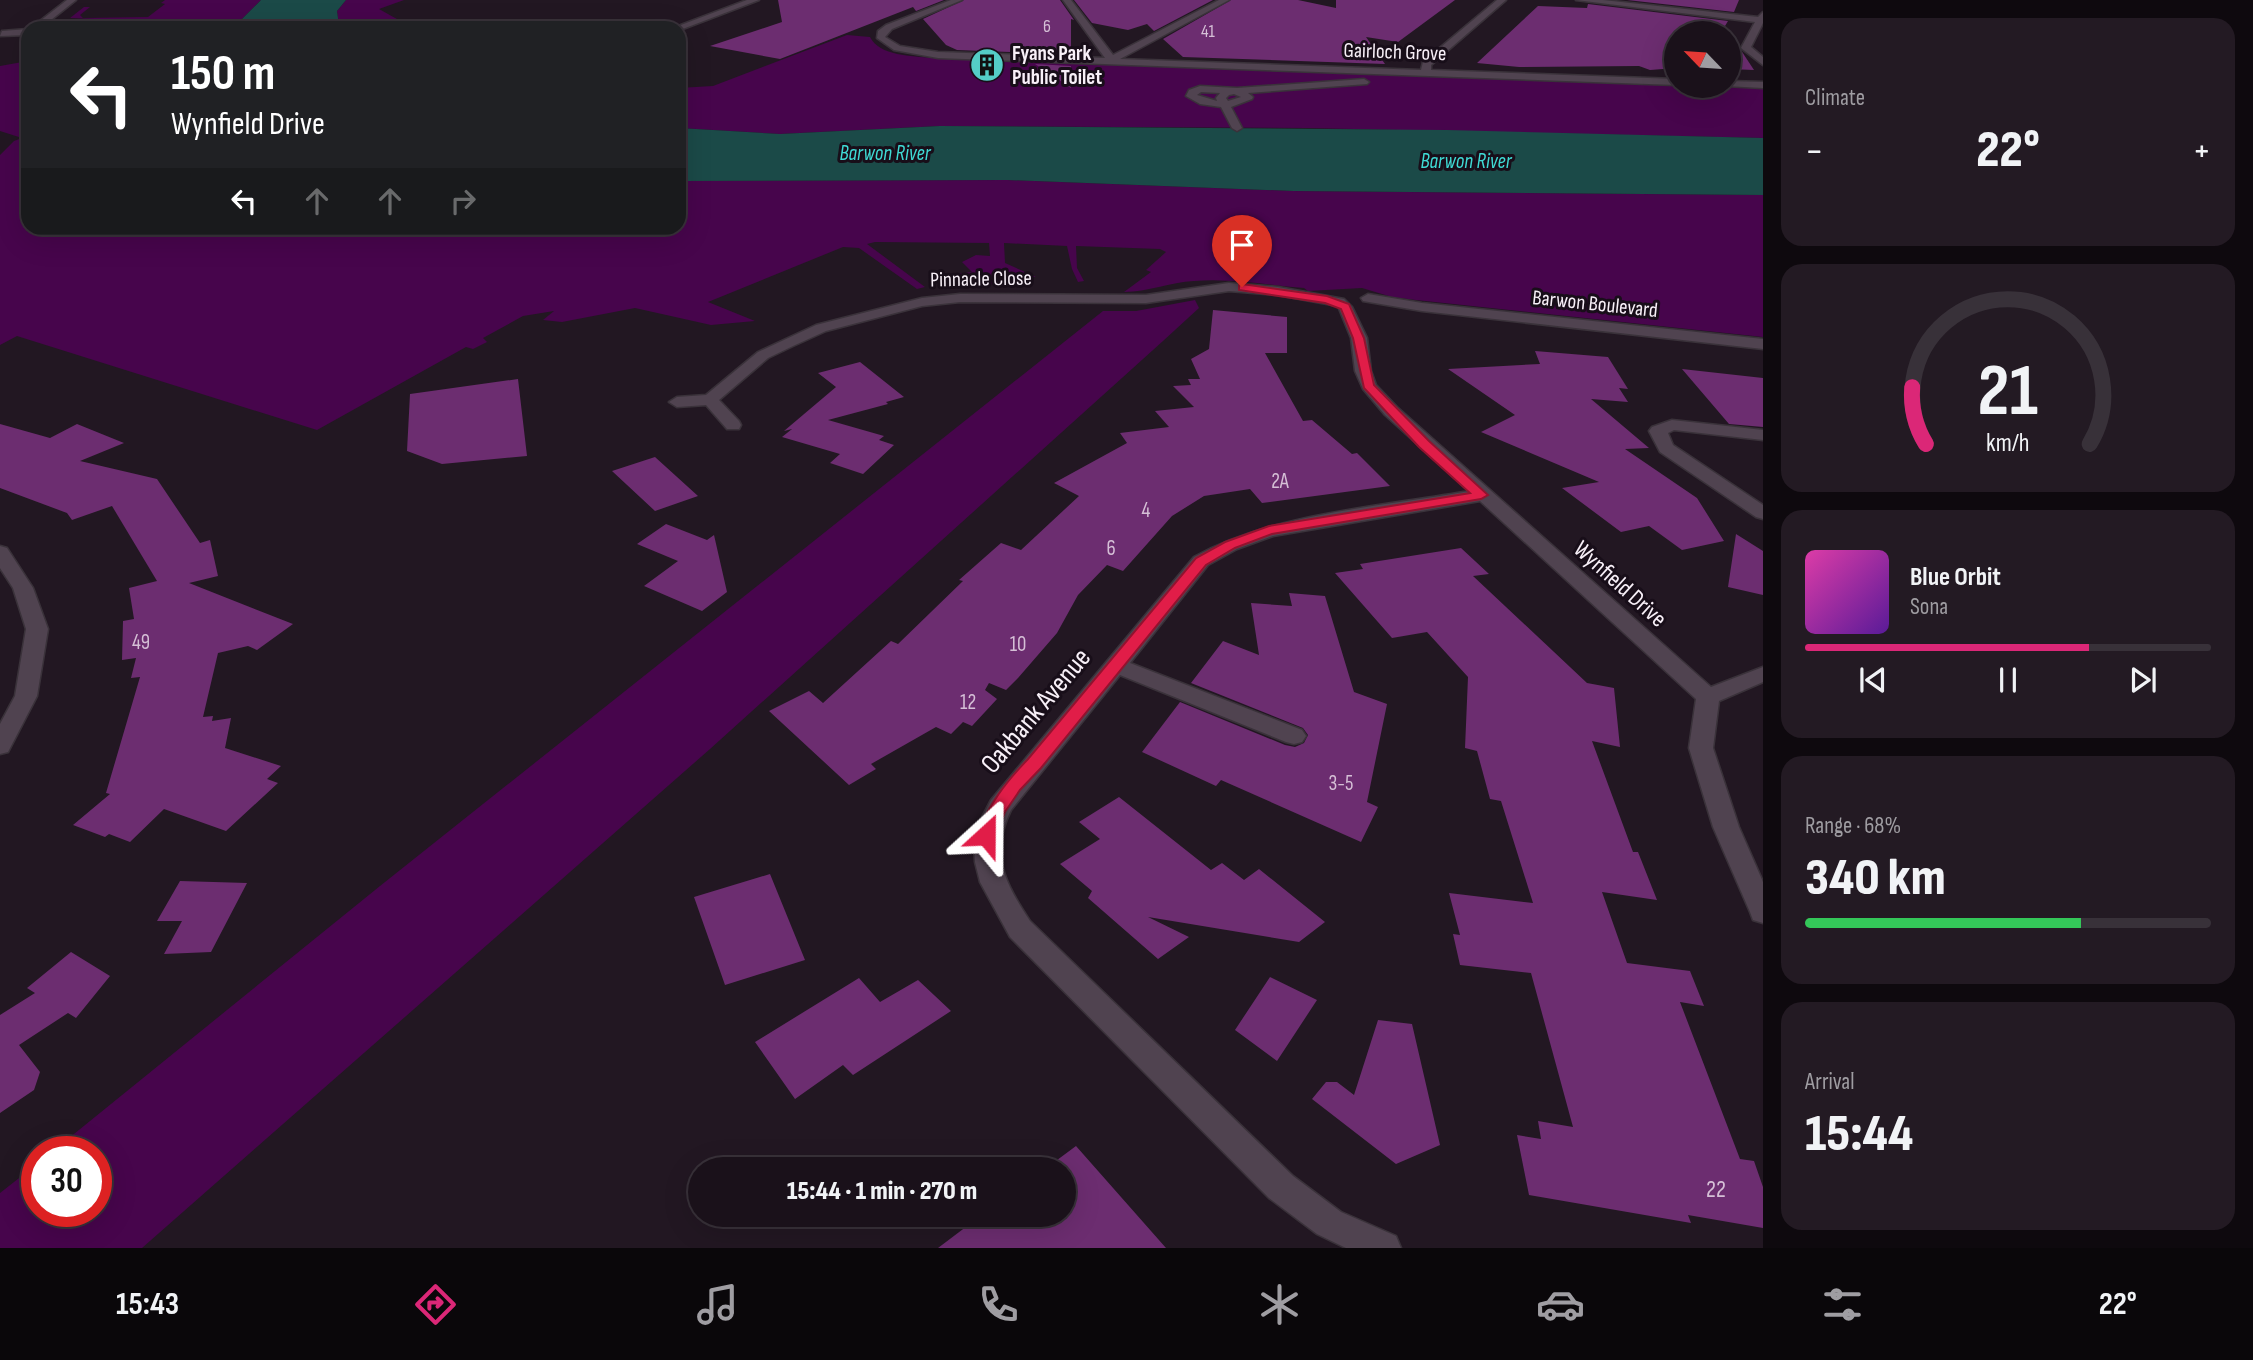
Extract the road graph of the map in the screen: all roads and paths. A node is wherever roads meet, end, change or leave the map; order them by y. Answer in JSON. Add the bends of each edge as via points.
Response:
{"nodes":[{"id":1,"x":72,"y":0,"type":"edge"},
{"id":2,"x":755,"y":0,"type":"edge"},
{"id":3,"x":958,"y":0,"type":"edge"},
{"id":4,"x":1067,"y":0,"type":"edge"},
{"id":5,"x":1225,"y":0,"type":"edge"},
{"id":6,"x":1502,"y":0,"type":"edge"},
{"id":7,"x":1580,"y":0,"type":"edge"},
{"id":8,"x":1762,"y":19,"type":"edge"},
{"id":9,"x":45,"y":21,"type":"edge"},
{"id":10,"x":686,"y":25,"type":"edge"},
{"id":11,"x":21,"y":33,"type":"edge"},
{"id":12,"x":2,"y":34,"type":"dead end"},
{"id":13,"x":1099,"y":43,"type":"junction"},
{"id":14,"x":1138,"y":46,"type":"junction"},
{"id":15,"x":1112,"y":61,"type":"junction"},
{"id":16,"x":1763,"y":62,"type":"edge"},
{"id":17,"x":1424,"y":73,"type":"junction"},
{"id":18,"x":1664,"y":82,"type":"edge"},
{"id":19,"x":1741,"y":84,"type":"edge"},
{"id":20,"x":1763,"y":85,"type":"edge"},
{"id":21,"x":1236,"y":90,"type":"junction"},
{"id":22,"x":1223,"y":103,"type":"junction"},
{"id":23,"x":1237,"y":128,"type":"dead end"},
{"id":24,"x":1343,"y":301,"type":"junction"},
{"id":25,"x":1370,"y":304,"type":"junction"},
{"id":26,"x":1359,"y":338,"type":"junction"},
{"id":27,"x":1763,"y":344,"type":"edge"},
{"id":28,"x":710,"y":400,"type":"junction"},
{"id":29,"x":677,"y":402,"type":"dead end"},
{"id":30,"x":733,"y":425,"type":"dead end"},
{"id":31,"x":1763,"y":435,"type":"edge"},
{"id":32,"x":1481,"y":495,"type":"junction"},
{"id":33,"x":1763,"y":513,"type":"edge"},
{"id":34,"x":0,"y":552,"type":"edge"},
{"id":35,"x":1115,"y":665,"type":"junction"},
{"id":36,"x":1763,"y":674,"type":"edge"},
{"id":37,"x":1708,"y":697,"type":"junction"},
{"id":38,"x":1294,"y":736,"type":"dead end"},
{"id":39,"x":0,"y":746,"type":"edge"},
{"id":40,"x":1763,"y":912,"type":"edge"},
{"id":41,"x":1384,"y":1248,"type":"edge"}],
"edges":[{"from":1,"to":9,"type":"street"},
{"from":2,"to":10,"type":"street"},
{"from":3,"to":15,"type":"street","name":"Gairloch Grove","via":[[889,27],[881,38],[897,48],[938,55]]},
{"from":4,"to":13,"type":"street"},
{"from":5,"to":14,"type":"street"},
{"from":6,"to":17,"type":"street","via":[[1426,64]]},
{"from":7,"to":8,"type":"street"},
{"from":8,"to":16,"type":"street","via":[[1746,48]]},
{"from":11,"to":12,"type":"street"},
{"from":13,"to":14,"type":"street"},
{"from":13,"to":15,"type":"street"},
{"from":14,"to":15,"type":"street"},
{"from":15,"to":17,"type":"street","name":"Gairloch Grove"},
{"from":17,"to":18,"type":"street","name":"Gairloch Grove"},
{"from":17,"to":21,"type":"street"},
{"from":19,"to":20,"type":"street"},
{"from":21,"to":22,"type":"street","via":[[1247,94],[1247,99]]},
{"from":21,"to":22,"type":"street","via":[[1191,94]]},
{"from":22,"to":23,"type":"street"},
{"from":24,"to":25,"type":"street","name":"Barwon Boulevard"},
{"from":24,"to":26,"type":"street","name":"Wynfield Drive"},
{"from":24,"to":28,"type":"street","name":"Pinnacle Close","via":[[1212,287],[1135,299],[922,302],[845,321],[788,343],[763,355]]},
{"from":25,"to":26,"type":"street"},
{"from":25,"to":27,"type":"street","name":"Barwon Boulevard"},
{"from":26,"to":32,"type":"street","name":"Wynfield Drive","via":[[1368,386]]},
{"from":28,"to":29,"type":"street"},
{"from":28,"to":30,"type":"street"},
{"from":31,"to":33,"type":"street","via":[[1672,425],[1658,431],[1666,448]]},
{"from":32,"to":35,"type":"street","name":"Oakbank Avenue","via":[[1269,531],[1230,545],[1201,561]]},
{"from":32,"to":37,"type":"street","name":"Wynfield Drive"},
{"from":34,"to":39,"type":"street","via":[[23,588],[37,629],[26,696]]},
{"from":35,"to":38,"type":"street"},
{"from":35,"to":41,"type":"street","name":"Oakbank Avenue","via":[[996,810],[986,835],[986,864],[998,897],[1020,929],[1281,1187],[1329,1223]]},
{"from":36,"to":37,"type":"street"},
{"from":37,"to":40,"type":"street","via":[[1701,748],[1726,827]]}]}
